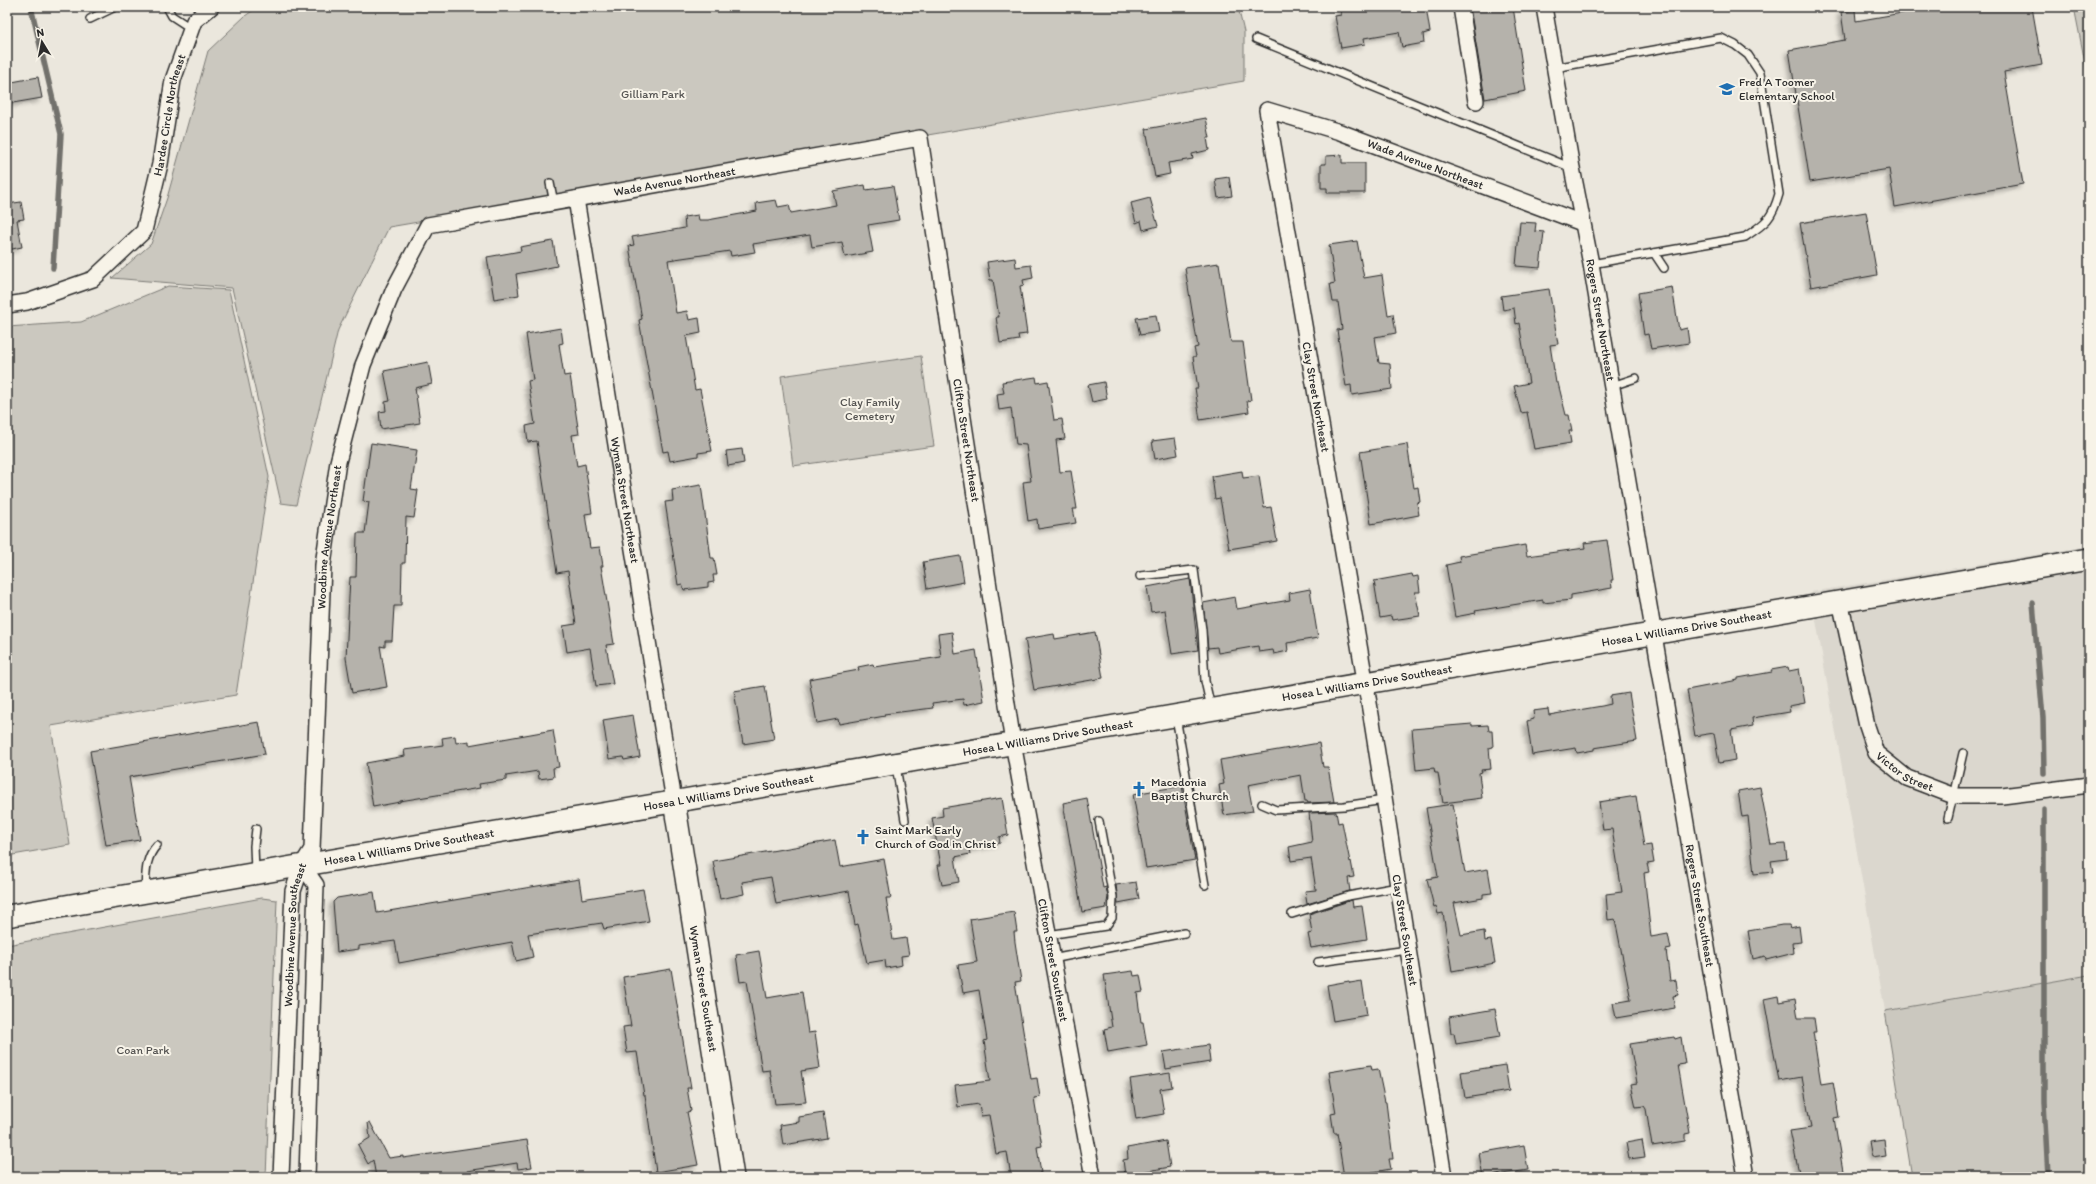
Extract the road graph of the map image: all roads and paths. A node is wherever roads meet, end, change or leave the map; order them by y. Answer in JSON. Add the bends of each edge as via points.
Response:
{"nodes":[{"id":1,"x":115,"y":7,"type":"edge"},
{"id":2,"x":167,"y":7,"type":"edge"},
{"id":3,"x":211,"y":7,"type":"edge"},
{"id":4,"x":1461,"y":7,"type":"edge"},
{"id":5,"x":1544,"y":7,"type":"edge"},
{"id":6,"x":90,"y":19,"type":"dead end"},
{"id":7,"x":192,"y":29,"type":"junction"},
{"id":8,"x":1256,"y":39,"type":"dead end"},
{"id":9,"x":1554,"y":68,"type":"junction"},
{"id":10,"x":1476,"y":101,"type":"dead end"},
{"id":11,"x":1267,"y":110,"type":"joint"},
{"id":12,"x":920,"y":138,"type":"joint"},
{"id":13,"x":1572,"y":168,"type":"junction"},
{"id":14,"x":550,"y":183,"type":"dead end"},
{"id":15,"x":576,"y":199,"type":"junction"},
{"id":16,"x":554,"y":203,"type":"junction"},
{"id":17,"x":1582,"y":223,"type":"junction"},
{"id":18,"x":428,"y":225,"type":"joint"},
{"id":19,"x":1654,"y":253,"type":"junction"},
{"id":20,"x":1591,"y":264,"type":"junction"},
{"id":21,"x":1664,"y":268,"type":"dead end"},
{"id":22,"x":7,"y":305,"type":"edge"},
{"id":23,"x":1636,"y":378,"type":"dead end"},
{"id":24,"x":1612,"y":386,"type":"junction"},
{"id":25,"x":2089,"y":559,"type":"edge"},
{"id":26,"x":1140,"y":576,"type":"dead end"},
{"id":27,"x":1840,"y":601,"type":"junction"},
{"id":28,"x":1655,"y":633,"type":"junction"},
{"id":29,"x":1365,"y":683,"type":"junction"},
{"id":30,"x":1211,"y":709,"type":"junction"},
{"id":31,"x":1176,"y":715,"type":"junction"},
{"id":32,"x":1012,"y":743,"type":"junction"},
{"id":33,"x":1963,"y":753,"type":"dead end"},
{"id":34,"x":896,"y":764,"type":"junction"},
{"id":35,"x":2089,"y":785,"type":"edge"},
{"id":36,"x":1954,"y":796,"type":"junction"},
{"id":37,"x":1384,"y":800,"type":"junction"},
{"id":38,"x":674,"y":801,"type":"junction"},
{"id":39,"x":1262,"y":804,"type":"dead end"},
{"id":40,"x":1948,"y":818,"type":"dead end"},
{"id":41,"x":905,"y":820,"type":"dead end"},
{"id":42,"x":1099,"y":821,"type":"dead end"},
{"id":43,"x":256,"y":829,"type":"dead end"},
{"id":44,"x":157,"y":845,"type":"dead end"},
{"id":45,"x":302,"y":865,"type":"junction"},
{"id":46,"x":255,"y":873,"type":"junction"},
{"id":47,"x":1205,"y":886,"type":"dead end"},
{"id":48,"x":1398,"y":887,"type":"junction"},
{"id":49,"x":145,"y":892,"type":"junction"},
{"id":50,"x":1292,"y":914,"type":"dead end"},
{"id":51,"x":7,"y":916,"type":"edge"},
{"id":52,"x":1184,"y":933,"type":"dead end"},
{"id":53,"x":1048,"y":935,"type":"junction"},
{"id":54,"x":1408,"y":950,"type":"junction"},
{"id":55,"x":1052,"y":959,"type":"junction"},
{"id":56,"x":1318,"y":962,"type":"dead end"},
{"id":57,"x":281,"y":1177,"type":"edge"},
{"id":58,"x":307,"y":1177,"type":"edge"},
{"id":59,"x":733,"y":1177,"type":"edge"},
{"id":60,"x":1093,"y":1177,"type":"edge"},
{"id":61,"x":1444,"y":1177,"type":"edge"},
{"id":62,"x":1746,"y":1177,"type":"edge"}],
"edges":[{"from":1,"to":6,"type":"lane"},
{"from":2,"to":7,"type":"lane","via":[[172,16]]},
{"from":3,"to":7,"type":"street","name":"Hardee Circle Northeast","via":[[194,21]]},
{"from":4,"to":10,"type":"street"},
{"from":5,"to":9,"type":"street","name":"Rogers Street Northeast"},
{"from":7,"to":22,"type":"street","name":"Hardee Circle Northeast","via":[[173,80],[160,164],[144,231],[93,279],[27,302]]},
{"from":8,"to":13,"type":"lane"},
{"from":9,"to":13,"type":"street","name":"Rogers Street Northeast"},
{"from":9,"to":19,"type":"lane","via":[[1721,38],[1748,56],[1760,73],[1779,194],[1774,213],[1763,226],[1745,237]]},
{"from":11,"to":17,"type":"street","name":"Wade Avenue Northeast","via":[[1340,132]]},
{"from":11,"to":29,"type":"street","name":"Clay Street Northeast"},
{"from":12,"to":15,"type":"street","name":"Wade Avenue Northeast"},
{"from":12,"to":32,"type":"street","name":"Clifton Street Northeast"},
{"from":13,"to":17,"type":"street","name":"Rogers Street Northeast"},
{"from":14,"to":16,"type":"lane"},
{"from":15,"to":16,"type":"street","name":"Wade Avenue Northeast"},
{"from":15,"to":38,"type":"street","name":"Wyman Street Northeast"},
{"from":16,"to":18,"type":"street","name":"Wade Avenue Northeast"},
{"from":17,"to":20,"type":"street","name":"Rogers Street Northeast"},
{"from":18,"to":45,"type":"street","name":"Woodbine Avenue Northeast","via":[[394,289],[363,365],[338,462],[324,565],[312,849]]},
{"from":19,"to":20,"type":"lane"},
{"from":19,"to":21,"type":"lane"},
{"from":20,"to":24,"type":"street","name":"Rogers Street Northeast"},
{"from":23,"to":24,"type":"lane"},
{"from":24,"to":28,"type":"street","name":"Rogers Street Northeast"},
{"from":25,"to":27,"type":"street","name":"Hosea L Williams Drive Southeast"},
{"from":26,"to":30,"type":"lane","via":[[1194,570],[1202,630],[1205,681]]},
{"from":27,"to":28,"type":"street","name":"Hosea L Williams Drive Southeast"},
{"from":27,"to":36,"type":"street","name":"Victor Street","via":[[1867,726],[1876,753],[1907,778]]},
{"from":28,"to":29,"type":"street","name":"Hosea L Williams Drive Southeast"},
{"from":28,"to":62,"type":"street","name":"Rogers Street Southeast"},
{"from":29,"to":30,"type":"street","name":"Hosea L Williams Drive Southeast"},
{"from":29,"to":37,"type":"street","name":"Clay Street Southeast"},
{"from":30,"to":31,"type":"street","name":"Hosea L Williams Drive Southeast"},
{"from":31,"to":32,"type":"street","name":"Hosea L Williams Drive Southeast"},
{"from":31,"to":47,"type":"lane"},
{"from":32,"to":34,"type":"street","name":"Hosea L Williams Drive Southeast"},
{"from":32,"to":53,"type":"street","name":"Clifton Street Southeast"},
{"from":33,"to":36,"type":"lane"},
{"from":34,"to":38,"type":"street","name":"Hosea L Williams Drive Southeast"},
{"from":34,"to":41,"type":"lane"},
{"from":35,"to":36,"type":"street","name":"Victor Street","via":[[2002,796]]},
{"from":36,"to":40,"type":"lane"},
{"from":37,"to":39,"type":"lane","via":[[1344,806],[1276,810]]},
{"from":37,"to":48,"type":"street","name":"Clay Street Southeast"},
{"from":38,"to":45,"type":"street","name":"Hosea L Williams Drive Southeast"},
{"from":38,"to":59,"type":"street","name":"Wyman Street Southeast"},
{"from":42,"to":53,"type":"lane","via":[[1113,897],[1112,918],[1106,926]]},
{"from":43,"to":46,"type":"lane"},
{"from":44,"to":49,"type":"lane","via":[[151,852],[147,864]]},
{"from":45,"to":46,"type":"street","name":"Hosea L Williams Drive Southeast"},
{"from":45,"to":57,"type":"street","name":"Woodbine Avenue Southeast","via":[[293,890]]},
{"from":45,"to":58,"type":"street","name":"Woodbine Avenue Southeast","via":[[316,885]]},
{"from":46,"to":49,"type":"street","name":"Hosea L Williams Drive Southeast"},
{"from":48,"to":50,"type":"lane","via":[[1348,896]]},
{"from":48,"to":54,"type":"street","name":"Clay Street Southeast"},
{"from":49,"to":51,"type":"street","name":"Hosea L Williams Drive Southeast"},
{"from":52,"to":55,"type":"lane"},
{"from":53,"to":55,"type":"street","name":"Clifton Street Southeast"},
{"from":54,"to":56,"type":"lane"},
{"from":54,"to":61,"type":"street","name":"Clay Street Southeast"},
{"from":55,"to":60,"type":"street","name":"Clifton Street Southeast"}]}
